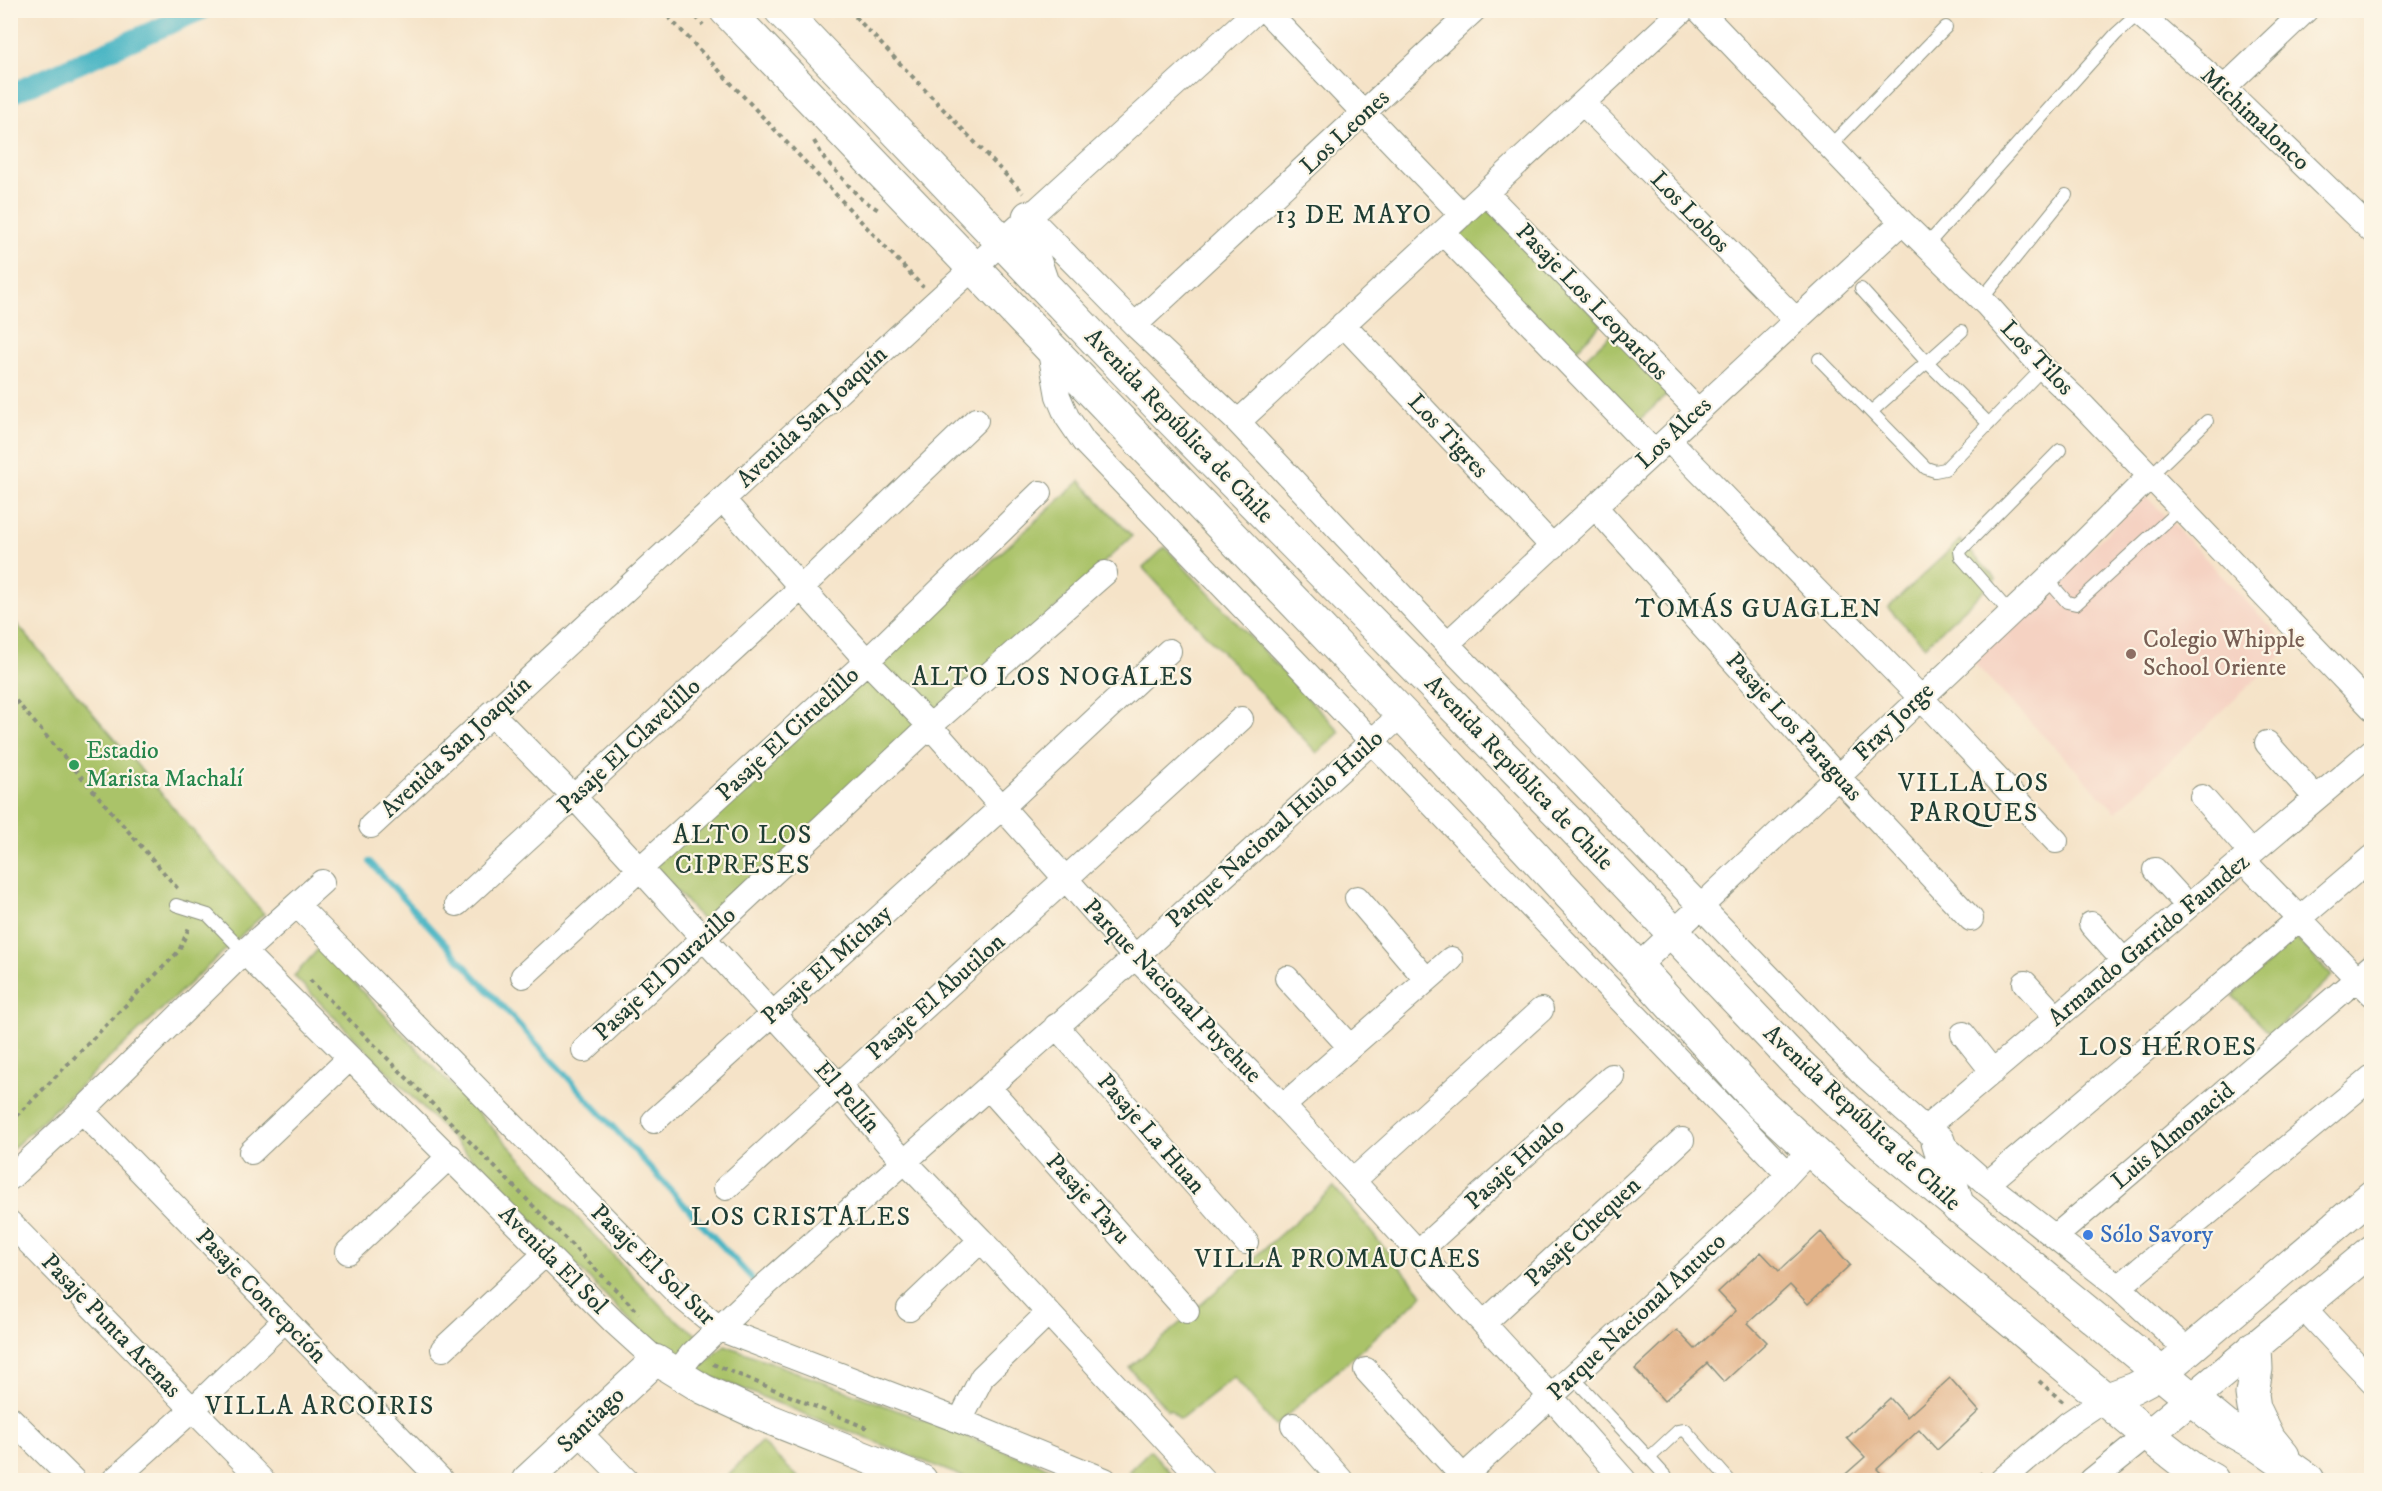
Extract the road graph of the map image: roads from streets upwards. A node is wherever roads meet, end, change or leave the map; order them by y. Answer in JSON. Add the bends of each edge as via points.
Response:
{"nodes":[{"id":1,"x":781,"y":10,"type":"edge"},
{"id":2,"x":1257,"y":10,"type":"edge"},
{"id":3,"x":1265,"y":10,"type":"edge"},
{"id":4,"x":1474,"y":10,"type":"edge"},
{"id":5,"x":1683,"y":10,"type":"edge"},
{"id":6,"x":1700,"y":10,"type":"edge"},
{"id":7,"x":2306,"y":10,"type":"edge"},
{"id":8,"x":2137,"y":12,"type":"edge"},
{"id":9,"x":716,"y":19,"type":"edge"},
{"id":10,"x":2224,"y":88,"type":"junction"},
{"id":11,"x":1583,"y":103,"type":"junction"},
{"id":12,"x":1365,"y":114,"type":"junction"},
{"id":13,"x":1486,"y":193,"type":"junction"},
{"id":14,"x":1033,"y":213,"type":"junction"},
{"id":15,"x":1461,"y":215,"type":"junction"},
{"id":16,"x":1902,"y":222,"type":"junction"},
{"id":17,"x":2372,"y":231,"type":"edge"},
{"id":18,"x":1443,"y":233,"type":"junction"},
{"id":19,"x":1002,"y":243,"type":"junction"},
{"id":20,"x":973,"y":267,"type":"junction"},
{"id":21,"x":1045,"y":287,"type":"junction"},
{"id":22,"x":1796,"y":321,"type":"junction"},
{"id":23,"x":1343,"y":324,"type":"junction"},
{"id":24,"x":1135,"y":325,"type":"junction"},
{"id":25,"x":1049,"y":346,"type":"junction"},
{"id":26,"x":1698,"y":411,"type":"junction"},
{"id":27,"x":976,"y":420,"type":"dead end"},
{"id":28,"x":1238,"y":422,"type":"junction"},
{"id":29,"x":1662,"y":446,"type":"junction"},
{"id":30,"x":2150,"y":476,"type":"junction"},
{"id":31,"x":1040,"y":493,"type":"dead end"},
{"id":32,"x":723,"y":500,"type":"junction"},
{"id":33,"x":1595,"y":507,"type":"junction"},
{"id":34,"x":1553,"y":547,"type":"junction"},
{"id":35,"x":1105,"y":573,"type":"dead end"},
{"id":36,"x":801,"y":588,"type":"junction"},
{"id":37,"x":1447,"y":644,"type":"junction"},
{"id":38,"x":1169,"y":651,"type":"dead end"},
{"id":39,"x":867,"y":661,"type":"junction"},
{"id":40,"x":1920,"y":697,"type":"junction"},
{"id":41,"x":2372,"y":708,"type":"edge"},
{"id":42,"x":491,"y":713,"type":"junction"},
{"id":43,"x":1402,"y":714,"type":"junction"},
{"id":44,"x":1241,"y":719,"type":"dead end"},
{"id":45,"x":930,"y":726,"type":"junction"},
{"id":46,"x":1371,"y":741,"type":"junction"},
{"id":47,"x":2267,"y":743,"type":"dead end"},
{"id":48,"x":2372,"y":751,"type":"edge"},
{"id":49,"x":1837,"y":776,"type":"junction"},
{"id":50,"x":574,"y":797,"type":"junction"},
{"id":51,"x":2202,"y":797,"type":"dead end"},
{"id":52,"x":2316,"y":798,"type":"junction"},
{"id":53,"x":1001,"y":808,"type":"junction"},
{"id":54,"x":371,"y":826,"type":"dead end"},
{"id":55,"x":2056,"y":842,"type":"dead end"},
{"id":56,"x":2247,"y":856,"type":"junction"},
{"id":57,"x":2372,"y":857,"type":"edge"},
{"id":58,"x":640,"y":870,"type":"junction"},
{"id":59,"x":2155,"y":870,"type":"dead end"},
{"id":60,"x":1066,"y":879,"type":"junction"},
{"id":61,"x":322,"y":882,"type":"dead end"},
{"id":62,"x":1357,"y":898,"type":"dead end"},
{"id":63,"x":457,"y":904,"type":"dead end"},
{"id":64,"x":297,"y":905,"type":"junction"},
{"id":65,"x":1700,"y":906,"type":"junction"},
{"id":66,"x":2188,"y":906,"type":"junction"},
{"id":67,"x":1971,"y":919,"type":"dead end"},
{"id":68,"x":2300,"y":920,"type":"junction"},
{"id":69,"x":2091,"y":924,"type":"dead end"},
{"id":70,"x":1673,"y":932,"type":"junction"},
{"id":71,"x":703,"y":938,"type":"junction"},
{"id":72,"x":244,"y":952,"type":"junction"},
{"id":73,"x":1135,"y":957,"type":"junction"},
{"id":74,"x":1451,"y":959,"type":"dead end"},
{"id":75,"x":2124,"y":961,"type":"junction"},
{"id":76,"x":1637,"y":967,"type":"junction"},
{"id":77,"x":523,"y":976,"type":"dead end"},
{"id":78,"x":1287,"y":978,"type":"dead end"},
{"id":79,"x":1425,"y":979,"type":"junction"},
{"id":80,"x":2367,"y":979,"type":"edge"},
{"id":81,"x":2025,"y":984,"type":"dead end"},
{"id":82,"x":1541,"y":1010,"type":"dead end"},
{"id":83,"x":773,"y":1013,"type":"junction"},
{"id":84,"x":2057,"y":1018,"type":"junction"},
{"id":85,"x":1056,"y":1026,"type":"junction"},
{"id":86,"x":1963,"y":1034,"type":"dead end"},
{"id":87,"x":1350,"y":1047,"type":"junction"},
{"id":88,"x":584,"y":1050,"type":"dead end"},
{"id":89,"x":350,"y":1058,"type":"junction"},
{"id":90,"x":1993,"y":1071,"type":"junction"},
{"id":91,"x":1612,"y":1076,"type":"dead end"},
{"id":92,"x":2372,"y":1077,"type":"edge"},
{"id":93,"x":839,"y":1086,"type":"junction"},
{"id":94,"x":988,"y":1088,"type":"junction"},
{"id":95,"x":1283,"y":1107,"type":"junction"},
{"id":96,"x":82,"y":1111,"type":"junction"},
{"id":97,"x":654,"y":1121,"type":"dead end"},
{"id":98,"x":1932,"y":1135,"type":"junction"},
{"id":99,"x":1682,"y":1140,"type":"dead end"},
{"id":100,"x":1812,"y":1151,"type":"junction"},
{"id":101,"x":251,"y":1152,"type":"dead end"},
{"id":102,"x":450,"y":1156,"type":"junction"},
{"id":103,"x":907,"y":1161,"type":"junction"},
{"id":104,"x":1787,"y":1173,"type":"junction"},
{"id":105,"x":10,"y":1178,"type":"edge"},
{"id":106,"x":1353,"y":1181,"type":"junction"},
{"id":107,"x":1987,"y":1184,"type":"junction"},
{"id":108,"x":726,"y":1188,"type":"dead end"},
{"id":109,"x":2372,"y":1195,"type":"edge"},
{"id":110,"x":1958,"y":1207,"type":"junction"},
{"id":111,"x":10,"y":1223,"type":"edge"},
{"id":112,"x":2056,"y":1236,"type":"junction"},
{"id":113,"x":981,"y":1240,"type":"junction"},
{"id":114,"x":1246,"y":1242,"type":"dead end"},
{"id":115,"x":2372,"y":1250,"type":"edge"},
{"id":116,"x":348,"y":1252,"type":"dead end"},
{"id":117,"x":1418,"y":1252,"type":"junction"},
{"id":118,"x":546,"y":1253,"type":"junction"},
{"id":119,"x":2119,"y":1287,"type":"junction"},
{"id":120,"x":2302,"y":1307,"type":"junction"},
{"id":121,"x":909,"y":1309,"type":"dead end"},
{"id":122,"x":1187,"y":1311,"type":"dead end"},
{"id":123,"x":1048,"y":1313,"type":"junction"},
{"id":124,"x":285,"y":1320,"type":"junction"},
{"id":125,"x":1484,"y":1323,"type":"junction"},
{"id":126,"x":720,"y":1329,"type":"junction"},
{"id":127,"x":2255,"y":1347,"type":"junction"},
{"id":128,"x":444,"y":1349,"type":"dead end"},
{"id":129,"x":2188,"y":1351,"type":"junction"},
{"id":130,"x":674,"y":1363,"type":"junction"},
{"id":131,"x":1366,"y":1370,"type":"dead end"},
{"id":132,"x":2162,"y":1373,"type":"junction"},
{"id":133,"x":2372,"y":1381,"type":"edge"},
{"id":134,"x":1551,"y":1397,"type":"junction"},
{"id":135,"x":2106,"y":1398,"type":"junction"},
{"id":136,"x":2192,"y":1399,"type":"junction"},
{"id":137,"x":193,"y":1409,"type":"junction"},
{"id":138,"x":10,"y":1418,"type":"edge"},
{"id":139,"x":960,"y":1421,"type":"junction"},
{"id":140,"x":1293,"y":1425,"type":"dead end"},
{"id":141,"x":579,"y":1432,"type":"junction"},
{"id":142,"x":2148,"y":1435,"type":"junction"},
{"id":143,"x":2186,"y":1469,"type":"edge"},
{"id":144,"x":2301,"y":1475,"type":"edge"},
{"id":145,"x":73,"y":1480,"type":"edge"},
{"id":146,"x":114,"y":1480,"type":"edge"},
{"id":147,"x":262,"y":1480,"type":"edge"},
{"id":148,"x":441,"y":1480,"type":"edge"},
{"id":149,"x":527,"y":1480,"type":"edge"},
{"id":150,"x":626,"y":1480,"type":"edge"},
{"id":151,"x":922,"y":1480,"type":"edge"},
{"id":152,"x":1105,"y":1480,"type":"edge"},
{"id":153,"x":1203,"y":1480,"type":"edge"},
{"id":154,"x":1341,"y":1480,"type":"edge"},
{"id":155,"x":1463,"y":1480,"type":"edge"},
{"id":156,"x":1623,"y":1480,"type":"edge"},
{"id":157,"x":2002,"y":1480,"type":"edge"},
{"id":158,"x":2092,"y":1480,"type":"edge"},
{"id":159,"x":2212,"y":1480,"type":"edge"}],
"edges":[{"from":1,"to":19,"type":"main road","name":"Avenida República de Chile"},
{"from":2,"to":14,"type":"street","name":"Avenida San Joaquín"},
{"from":3,"to":12,"type":"street"},
{"from":4,"to":12,"type":"street","name":"Los Leones"},
{"from":5,"to":11,"type":"street"},
{"from":6,"to":16,"type":"street","name":"Los Tilos"},
{"from":7,"to":10,"type":"street"},
{"from":8,"to":10,"type":"street","name":"Michimalonco"},
{"from":9,"to":20,"type":"main road","name":"Avenida República de Chile"},
{"from":10,"to":17,"type":"street","name":"Michimalonco"},
{"from":11,"to":13,"type":"street"},
{"from":11,"to":22,"type":"street","name":"Los Lobos"},
{"from":12,"to":15,"type":"street"},
{"from":12,"to":24,"type":"street","name":"Los Leones"},
{"from":13,"to":15,"type":"street"},
{"from":13,"to":26,"type":"street","name":"Pasaje Los Leopardos"},
{"from":14,"to":19,"type":"street","name":"Avenida San Joaquín"},
{"from":14,"to":21,"type":"main road","via":[[1030,248]]},
{"from":14,"to":24,"type":"street","name":"Avenida República de Chile"},
{"from":15,"to":18,"type":"street"},
{"from":16,"to":22,"type":"street","name":"Los Alces"},
{"from":16,"to":30,"type":"street","name":"Los Tilos"},
{"from":18,"to":23,"type":"street"},
{"from":18,"to":29,"type":"street"},
{"from":19,"to":20,"type":"street","name":"Avenida San Joaquín"},
{"from":19,"to":21,"type":"main road","name":"Avenida República de Chile"},
{"from":20,"to":25,"type":"main road","name":"Avenida República de Chile"},
{"from":20,"to":32,"type":"street","name":"Avenida San Joaquín"},
{"from":21,"to":70,"type":"main road","name":"Avenida República de Chile"},
{"from":22,"to":26,"type":"street","name":"Los Alces"},
{"from":23,"to":28,"type":"street"},
{"from":23,"to":34,"type":"street","name":"Los Tigres"},
{"from":24,"to":28,"type":"street","name":"Avenida República de Chile"},
{"from":25,"to":43,"type":"main road","name":"Avenida República de Chile"},
{"from":25,"to":46,"type":"street","name":"Avenida República de Chile","via":[[1058,396],[1084,442]]},
{"from":26,"to":29,"type":"street","name":"Los Alces"},
{"from":27,"to":36,"type":"street","name":"Pasaje El Clavelillo"},
{"from":28,"to":37,"type":"street","name":"Avenida República de Chile"},
{"from":29,"to":33,"type":"street","name":"Los Alces"},
{"from":29,"to":40,"type":"street"},
{"from":30,"to":40,"type":"street","name":"Fray Jorge"},
{"from":30,"to":41,"type":"street","name":"Los Tilos"},
{"from":31,"to":39,"type":"street","name":"Pasaje El Ciruelillo"},
{"from":32,"to":36,"type":"street","name":"Parque Nacional Puyehue"},
{"from":32,"to":42,"type":"street","name":"Avenida San Joaquín"},
{"from":33,"to":34,"type":"street","name":"Los Alces"},
{"from":33,"to":49,"type":"street","name":"Pasaje Los Paraguas"},
{"from":34,"to":37,"type":"street","name":"Los Alces"},
{"from":35,"to":45,"type":"street","name":"Pasaje El Durazillo"},
{"from":36,"to":39,"type":"street","name":"Parque Nacional Puyehue"},
{"from":36,"to":50,"type":"street","name":"Pasaje El Clavelillo"},
{"from":37,"to":65,"type":"street","name":"Avenida República de Chile"},
{"from":38,"to":53,"type":"street","name":"Pasaje El Michay"},
{"from":39,"to":45,"type":"street","name":"Parque Nacional Puyehue"},
{"from":39,"to":58,"type":"street","name":"Pasaje El Ciruelillo"},
{"from":40,"to":49,"type":"street","name":"Fray Jorge"},
{"from":40,"to":55,"type":"street"},
{"from":42,"to":50,"type":"street","name":"El Pellín"},
{"from":42,"to":54,"type":"street","name":"Avenida San Joaquín"},
{"from":43,"to":46,"type":"street","name":"Parque Nacional Huilo Huilo"},
{"from":43,"to":76,"type":"main road","name":"Avenida República de Chile"},
{"from":44,"to":60,"type":"street","name":"Pasaje El Abutilon"},
{"from":45,"to":53,"type":"street","name":"Parque Nacional Puyehue"},
{"from":45,"to":71,"type":"street","name":"Pasaje El Durazillo"},
{"from":46,"to":73,"type":"street","name":"Parque Nacional Huilo Huilo"},
{"from":46,"to":104,"type":"street","name":"Avenida República de Chile"},
{"from":47,"to":52,"type":"street"},
{"from":48,"to":52,"type":"street","name":"Armando Garrido Faundez"},
{"from":49,"to":65,"type":"street","name":"Fray Jorge"},
{"from":49,"to":67,"type":"street","name":"Pasaje Los Paraguas"},
{"from":50,"to":58,"type":"street","name":"El Pellín"},
{"from":50,"to":63,"type":"street","name":"Pasaje El Clavelillo"},
{"from":51,"to":56,"type":"street"},
{"from":52,"to":56,"type":"street","name":"Armando Garrido Faundez"},
{"from":53,"to":60,"type":"street","name":"Parque Nacional Puyehue"},
{"from":53,"to":83,"type":"street","name":"Pasaje El Michay"},
{"from":56,"to":66,"type":"street","name":"Armando Garrido Faundez"},
{"from":56,"to":68,"type":"street"},
{"from":57,"to":68,"type":"street"},
{"from":58,"to":71,"type":"street","name":"El Pellín"},
{"from":58,"to":77,"type":"street","name":"Pasaje El Ciruelillo"},
{"from":59,"to":66,"type":"street"},
{"from":60,"to":73,"type":"street","name":"Parque Nacional Puyehue"},
{"from":60,"to":93,"type":"street","name":"Pasaje El Abutilon"},
{"from":61,"to":64,"type":"street"},
{"from":62,"to":79,"type":"street"},
{"from":64,"to":72,"type":"street"},
{"from":64,"to":126,"type":"street","name":"Pasaje El Sol Sur","via":[[670,1286]]},
{"from":65,"to":70,"type":"street","name":"Fray Jorge"},
{"from":65,"to":98,"type":"street","name":"Avenida República de Chile","via":[[1861,1072]]},
{"from":66,"to":75,"type":"street","name":"Armando Garrido Faundez"},
{"from":68,"to":80,"type":"street"},
{"from":68,"to":107,"type":"street"},
{"from":69,"to":75,"type":"street"},
{"from":70,"to":76,"type":"street","name":"Fray Jorge"},
{"from":70,"to":110,"type":"main road","name":"Avenida República de Chile","via":[[1794,1061]]},
{"from":71,"to":83,"type":"street","name":"El Pellín"},
{"from":71,"to":88,"type":"street","name":"Pasaje El Durazillo"},
{"from":72,"to":89,"type":"street","name":"Avenida El Sol"},
{"from":72,"to":96,"type":"street"},
{"from":73,"to":85,"type":"street","name":"Parque Nacional Huilo Huilo"},
{"from":73,"to":95,"type":"street","name":"Parque Nacional Puyehue"},
{"from":74,"to":79,"type":"street"},
{"from":75,"to":84,"type":"street","name":"Armando Garrido Faundez"},
{"from":76,"to":100,"type":"main road","name":"Avenida República de Chile","via":[[1762,1105]]},
{"from":78,"to":87,"type":"street"},
{"from":79,"to":87,"type":"street"},
{"from":80,"to":112,"type":"street","name":"Luis Almonacid"},
{"from":81,"to":84,"type":"street"},
{"from":82,"to":106,"type":"street"},
{"from":83,"to":93,"type":"street","name":"El Pellín"},
{"from":83,"to":97,"type":"street","name":"Pasaje El Michay"},
{"from":84,"to":90,"type":"street","name":"Armando Garrido Faundez"},
{"from":85,"to":94,"type":"street","name":"Parque Nacional Huilo Huilo"},
{"from":85,"to":114,"type":"street","name":"Pasaje La Huan"},
{"from":86,"to":90,"type":"street"},
{"from":87,"to":95,"type":"street"},
{"from":89,"to":101,"type":"street"},
{"from":89,"to":102,"type":"street","name":"Avenida El Sol"},
{"from":90,"to":98,"type":"street","name":"Armando Garrido Faundez"},
{"from":91,"to":117,"type":"street","name":"Pasaje Hualo"},
{"from":92,"to":119,"type":"street"},
{"from":93,"to":103,"type":"street","name":"El Pellín"},
{"from":93,"to":108,"type":"street","name":"Pasaje El Abutilon"},
{"from":94,"to":103,"type":"street","name":"Parque Nacional Huilo Huilo"},
{"from":94,"to":122,"type":"street","name":"Pasaje Tayu"},
{"from":95,"to":106,"type":"street","name":"Parque Nacional Puyehue"},
{"from":96,"to":105,"type":"street"},
{"from":96,"to":124,"type":"street","name":"Pasaje Concepción"},
{"from":98,"to":107,"type":"street","name":"Avenida República de Chile"},
{"from":98,"to":110,"type":"main road"},
{"from":99,"to":125,"type":"street","name":"Pasaje Chequen"},
{"from":100,"to":104,"type":"street","name":"Parque Nacional Antuco"},
{"from":100,"to":135,"type":"main road","name":"Avenida República de Chile"},
{"from":102,"to":116,"type":"street"},
{"from":102,"to":118,"type":"street","name":"Avenida El Sol"},
{"from":103,"to":113,"type":"street","name":"El Pellín"},
{"from":103,"to":126,"type":"street","name":"Parque Nacional Huilo Huilo"},
{"from":104,"to":134,"type":"street","name":"Parque Nacional Antuco","via":[[1761,1203]]},
{"from":106,"to":117,"type":"street","name":"Parque Nacional Puyehue"},
{"from":107,"to":112,"type":"street","name":"Avenida República de Chile"},
{"from":109,"to":129,"type":"street"},
{"from":110,"to":132,"type":"main road","name":"Avenida República de Chile"},
{"from":111,"to":137,"type":"street","name":"Pasaje Punta Arenas"},
{"from":112,"to":119,"type":"street","name":"Avenida República de Chile"},
{"from":113,"to":121,"type":"street"},
{"from":113,"to":123,"type":"street","name":"El Pellín"},
{"from":115,"to":120,"type":"street"},
{"from":117,"to":125,"type":"street","name":"Parque Nacional Puyehue"},
{"from":118,"to":128,"type":"street"},
{"from":118,"to":130,"type":"street","name":"Avenida El Sol"},
{"from":119,"to":129,"type":"street","name":"Avenida República de Chile"},
{"from":120,"to":127,"type":"street"},
{"from":120,"to":133,"type":"street"},
{"from":123,"to":139,"type":"street","via":[[982,1377]]},
{"from":123,"to":153,"type":"street","name":"El Pellín"},
{"from":124,"to":137,"type":"street"},
{"from":124,"to":148,"type":"street","name":"Pasaje Concepción"},
{"from":125,"to":134,"type":"street","name":"Parque Nacional Puyehue"},
{"from":126,"to":130,"type":"street","name":"Parque Nacional Huilo Huilo"},
{"from":126,"to":139,"type":"street","name":"Pasaje El Sol Sur"},
{"from":127,"to":136,"type":"street"},
{"from":127,"to":144,"type":"main road","via":[[2254,1408],[2269,1439]]},
{"from":129,"to":132,"type":"street"},
{"from":130,"to":141,"type":"street","name":"Santiago"},
{"from":130,"to":151,"type":"street","name":"Avenida El Sol","via":[[759,1415]]},
{"from":131,"to":155,"type":"street"},
{"from":132,"to":135,"type":"street"},
{"from":132,"to":136,"type":"main road","name":"Avenida República de Chile"},
{"from":134,"to":155,"type":"street","name":"Parque Nacional Antuco"},
{"from":134,"to":156,"type":"street","name":"Parque Nacional Puyehue"},
{"from":135,"to":142,"type":"main road","name":"Avenida República de Chile"},
{"from":135,"to":157,"type":"street","via":[[2069,1423]]},
{"from":136,"to":142,"type":"street"},
{"from":136,"to":144,"type":"main road","name":"Avenida República de Chile"},
{"from":137,"to":146,"type":"street"},
{"from":137,"to":147,"type":"street","name":"Pasaje Punta Arenas"},
{"from":138,"to":145,"type":"street"},
{"from":139,"to":152,"type":"street","name":"Pasaje El Sol Sur"},
{"from":140,"to":154,"type":"street"},
{"from":141,"to":149,"type":"street","name":"Santiago"},
{"from":141,"to":150,"type":"street"},
{"from":142,"to":143,"type":"main road","name":"Avenida República de Chile"},
{"from":142,"to":158,"type":"street"},
{"from":143,"to":159,"type":"main road","name":"Avenida República de Chile"}]}
